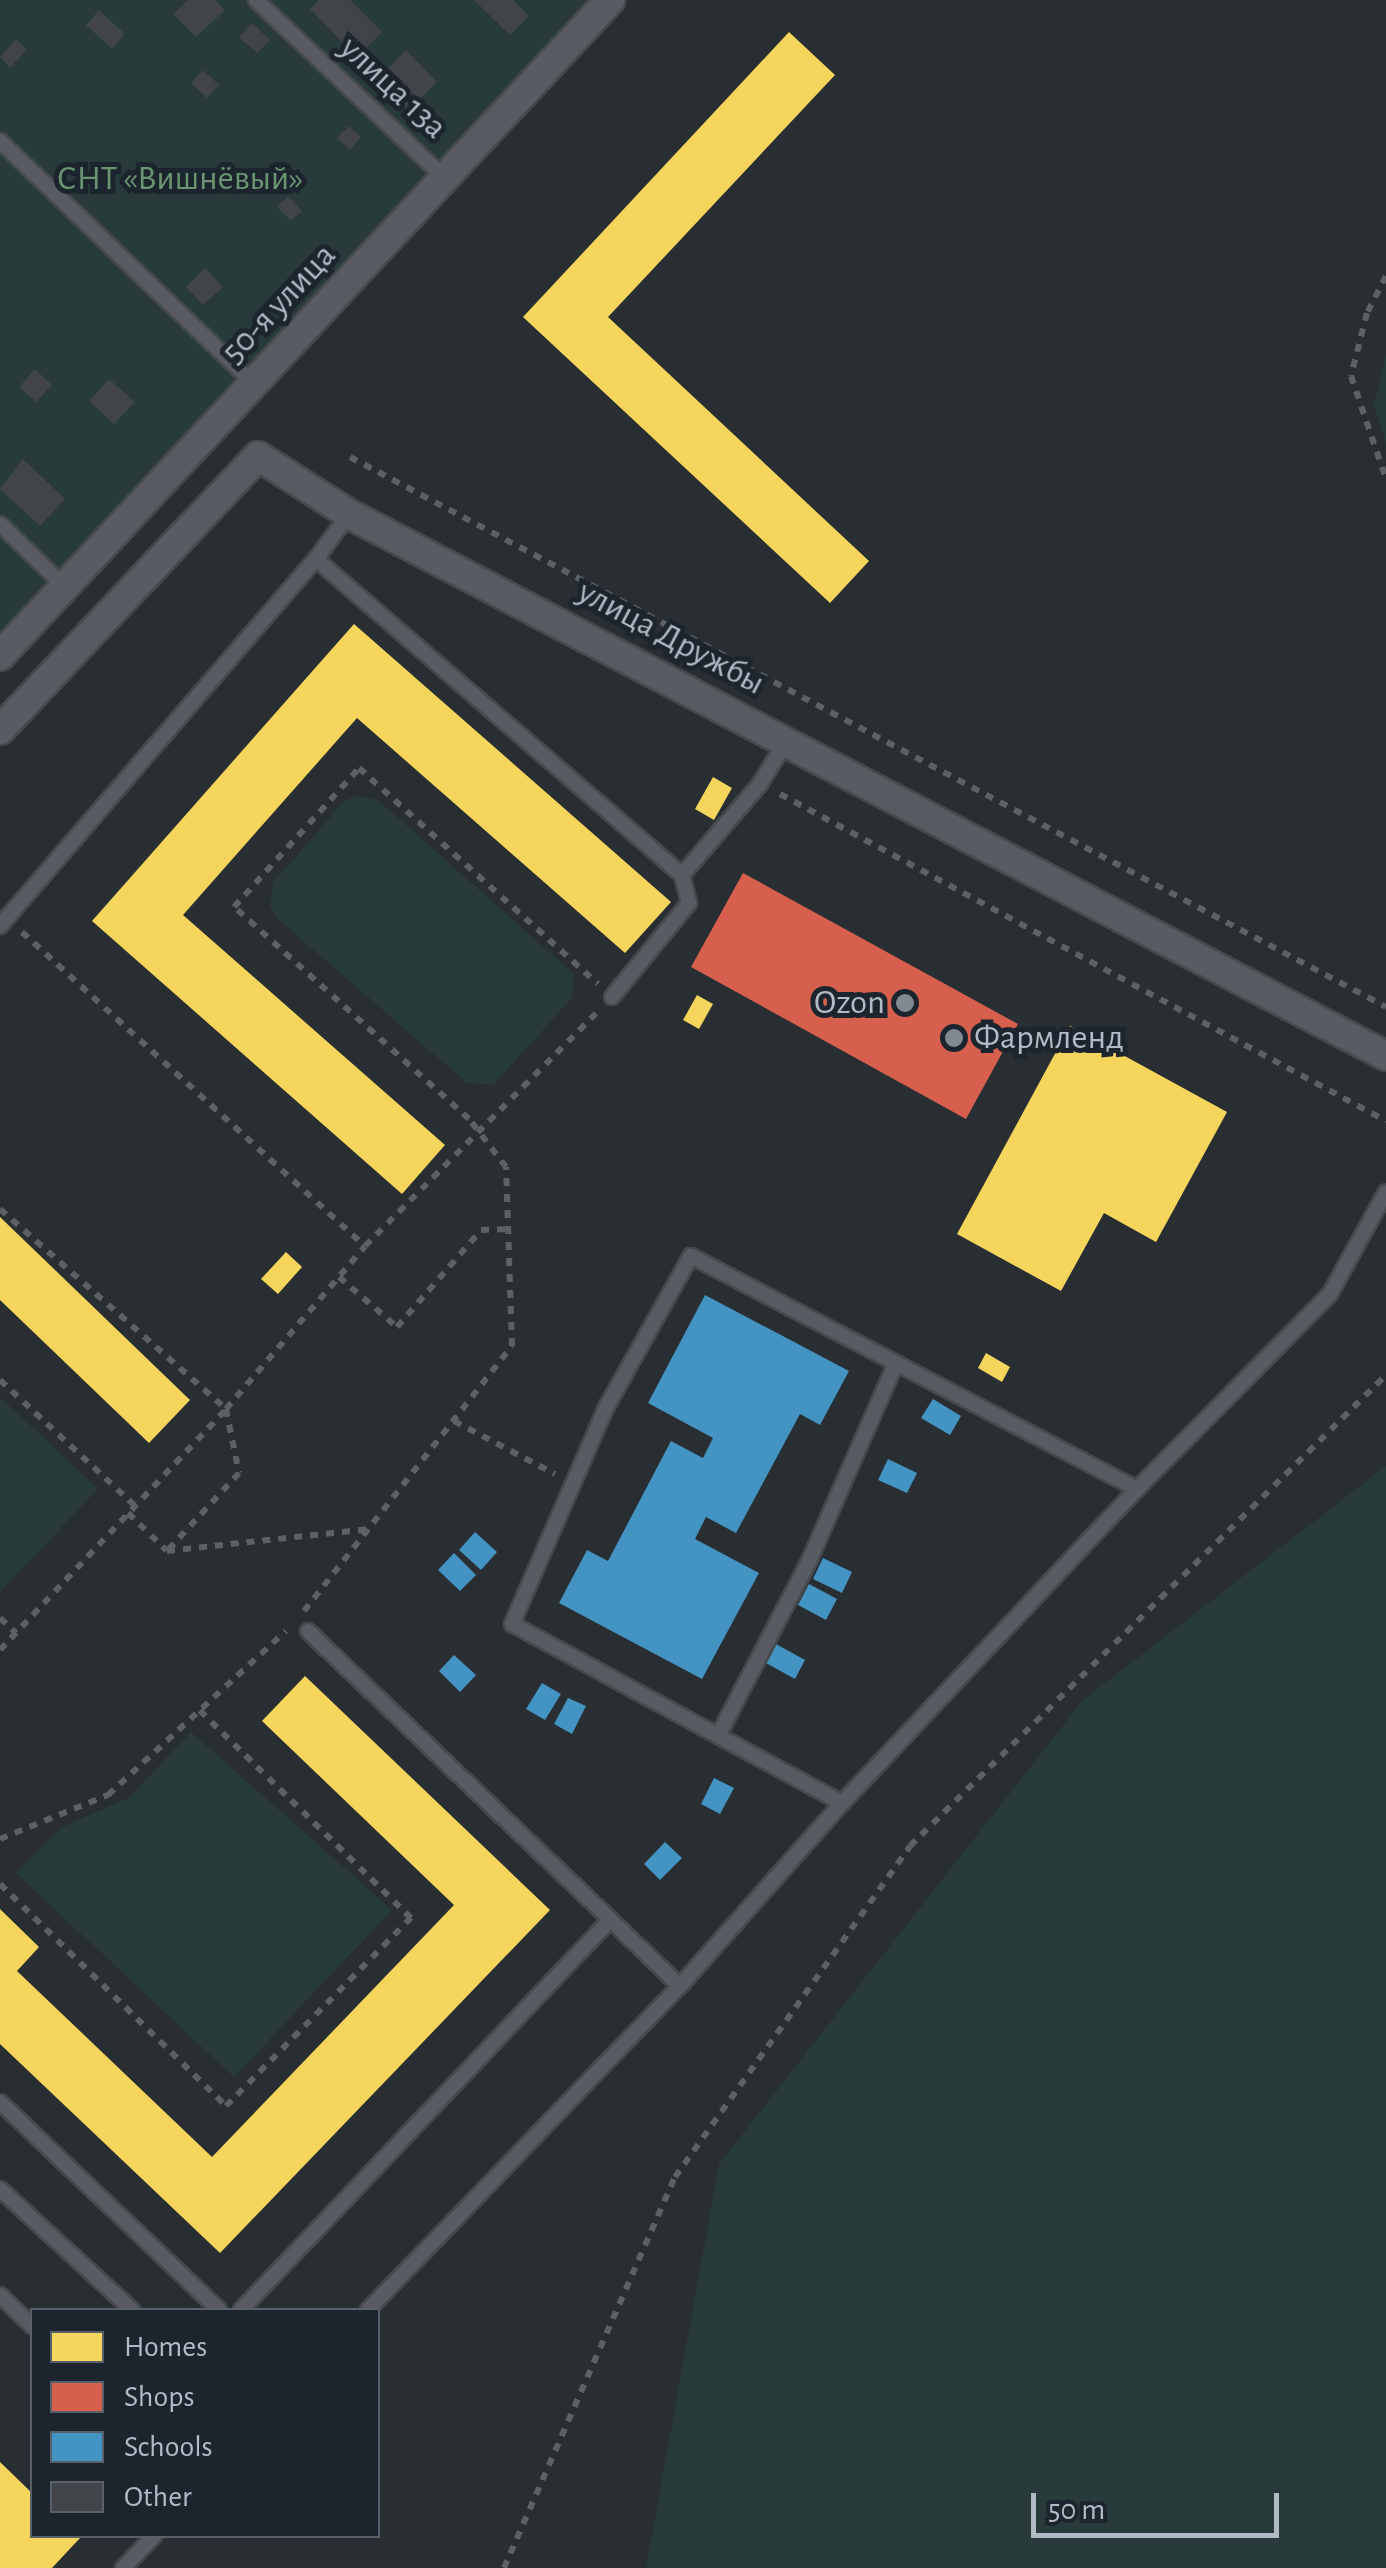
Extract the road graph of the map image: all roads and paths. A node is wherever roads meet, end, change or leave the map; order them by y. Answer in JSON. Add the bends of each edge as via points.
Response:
{"nodes":[{"id":1,"x":256,"y":0,"type":"edge"},
{"id":2,"x":610,"y":0,"type":"edge"},
{"id":3,"x":0,"y":141,"type":"edge"},
{"id":4,"x":446,"y":179,"type":"junction"},
{"id":5,"x":1386,"y":276,"type":"edge"},
{"id":6,"x":255,"y":385,"type":"junction"},
{"id":7,"x":350,"y":457,"type":"dead end"},
{"id":8,"x":1386,"y":479,"type":"edge"},
{"id":9,"x":349,"y":514,"type":"junction"},
{"id":10,"x":0,"y":524,"type":"edge"},
{"id":11,"x":316,"y":559,"type":"junction"},
{"id":12,"x":65,"y":587,"type":"junction"},
{"id":13,"x":0,"y":656,"type":"edge"},
{"id":14,"x":0,"y":730,"type":"edge"},
{"id":15,"x":786,"y":740,"type":"junction"},
{"id":16,"x":760,"y":784,"type":"junction"},
{"id":17,"x":682,"y":876,"type":"junction"},
{"id":18,"x":4,"y":922,"type":"edge"},
{"id":19,"x":612,"y":997,"type":"junction"},
{"id":20,"x":1386,"y":1007,"type":"edge"},
{"id":21,"x":1386,"y":1056,"type":"edge"},
{"id":22,"x":1386,"y":1121,"type":"edge"},
{"id":23,"x":481,"y":1131,"type":"junction"},
{"id":24,"x":1386,"y":1192,"type":"edge"},
{"id":25,"x":0,"y":1209,"type":"edge"},
{"id":26,"x":508,"y":1229,"type":"junction"},
{"id":27,"x":365,"y":1246,"type":"junction"},
{"id":28,"x":339,"y":1276,"type":"junction"},
{"id":29,"x":896,"y":1363,"type":"junction"},
{"id":30,"x":1386,"y":1374,"type":"edge"},
{"id":31,"x":0,"y":1380,"type":"edge"},
{"id":32,"x":226,"y":1409,"type":"junction"},
{"id":33,"x":454,"y":1421,"type":"junction"},
{"id":34,"x":573,"y":1484,"type":"junction"},
{"id":35,"x":1137,"y":1489,"type":"junction"},
{"id":36,"x":135,"y":1506,"type":"junction"},
{"id":37,"x":128,"y":1513,"type":"junction"},
{"id":38,"x":370,"y":1528,"type":"junction"},
{"id":39,"x":167,"y":1551,"type":"junction"},
{"id":40,"x":0,"y":1618,"type":"edge"},
{"id":41,"x":308,"y":1631,"type":"dead end"},
{"id":42,"x":16,"y":1633,"type":"junction"},
{"id":43,"x":0,"y":1650,"type":"edge"},
{"id":44,"x":199,"y":1710,"type":"junction"},
{"id":45,"x":718,"y":1736,"type":"junction"},
{"id":46,"x":842,"y":1803,"type":"junction"},
{"id":47,"x":0,"y":1839,"type":"edge"},
{"id":48,"x":0,"y":1884,"type":"edge"},
{"id":49,"x":609,"y":1921,"type":"junction"},
{"id":50,"x":680,"y":1986,"type":"junction"},
{"id":51,"x":0,"y":2102,"type":"edge"},
{"id":52,"x":0,"y":2189,"type":"edge"},
{"id":53,"x":0,"y":2295,"type":"edge"},
{"id":54,"x":130,"y":2308,"type":"edge"},
{"id":55,"x":217,"y":2308,"type":"edge"},
{"id":56,"x":244,"y":2308,"type":"edge"},
{"id":57,"x":370,"y":2308,"type":"edge"},
{"id":58,"x":30,"y":2324,"type":"edge"},
{"id":59,"x":152,"y":2538,"type":"edge"},
{"id":60,"x":123,"y":2568,"type":"edge"},
{"id":61,"x":504,"y":2568,"type":"edge"}],
"edges":[{"from":1,"to":4,"type":"lane","name":"улица 13а"},
{"from":2,"to":4,"type":"street","name":"50-я улица"},
{"from":3,"to":6,"type":"lane"},
{"from":4,"to":6,"type":"street","name":"50-я улица"},
{"from":5,"to":8,"type":"path","via":[[1367,313],[1351,376]]},
{"from":6,"to":12,"type":"street","name":"50-я улица"},
{"from":7,"to":20,"type":"path"},
{"from":9,"to":11,"type":"lane"},
{"from":9,"to":14,"type":"street","name":"улица Дружбы","via":[[258,456]]},
{"from":9,"to":15,"type":"street","name":"улица Дружбы"},
{"from":10,"to":12,"type":"lane"},
{"from":11,"to":17,"type":"lane"},
{"from":11,"to":18,"type":"lane"},
{"from":12,"to":13,"type":"street","name":"50-я улица"},
{"from":15,"to":16,"type":"lane"},
{"from":15,"to":21,"type":"street","name":"улица Дружбы"},
{"from":16,"to":17,"type":"lane"},
{"from":16,"to":22,"type":"path"},
{"from":17,"to":19,"type":"lane","via":[[689,903]]},
{"from":18,"to":27,"type":"path"},
{"from":19,"to":23,"type":"path"},
{"from":19,"to":23,"type":"path","via":[[358,768],[234,907]]},
{"from":23,"to":26,"type":"path","via":[[506,1167]]},
{"from":23,"to":27,"type":"path"},
{"from":24,"to":35,"type":"lane","via":[[1330,1294]]},
{"from":25,"to":32,"type":"path"},
{"from":26,"to":28,"type":"path","via":[[481,1230],[396,1327]]},
{"from":26,"to":33,"type":"path","via":[[512,1346]]},
{"from":27,"to":28,"type":"path"},
{"from":28,"to":32,"type":"path"},
{"from":29,"to":34,"type":"lane","via":[[691,1256]]},
{"from":29,"to":35,"type":"lane"},
{"from":29,"to":45,"type":"lane","via":[[810,1559]]},
{"from":30,"to":61,"type":"path","via":[[910,1846],[675,2176]]},
{"from":31,"to":36,"type":"path"},
{"from":32,"to":36,"type":"path"},
{"from":32,"to":39,"type":"path","via":[[239,1473]]},
{"from":33,"to":34,"type":"path"},
{"from":33,"to":38,"type":"path"},
{"from":34,"to":45,"type":"lane","via":[[512,1624]]},
{"from":35,"to":46,"type":"lane"},
{"from":36,"to":37,"type":"path"},
{"from":37,"to":39,"type":"path"},
{"from":37,"to":42,"type":"path"},
{"from":38,"to":39,"type":"path"},
{"from":38,"to":44,"type":"path","via":[[298,1620]]},
{"from":40,"to":42,"type":"path"},
{"from":41,"to":49,"type":"lane"},
{"from":42,"to":43,"type":"path"},
{"from":44,"to":47,"type":"path","via":[[108,1795]]},
{"from":44,"to":48,"type":"path","via":[[411,1918],[226,2106]]},
{"from":45,"to":46,"type":"lane"},
{"from":46,"to":50,"type":"lane"},
{"from":49,"to":50,"type":"lane"},
{"from":49,"to":56,"type":"lane"},
{"from":50,"to":57,"type":"lane"},
{"from":51,"to":55,"type":"lane"},
{"from":52,"to":54,"type":"lane"},
{"from":53,"to":58,"type":"lane"},
{"from":59,"to":60,"type":"lane"}]}
